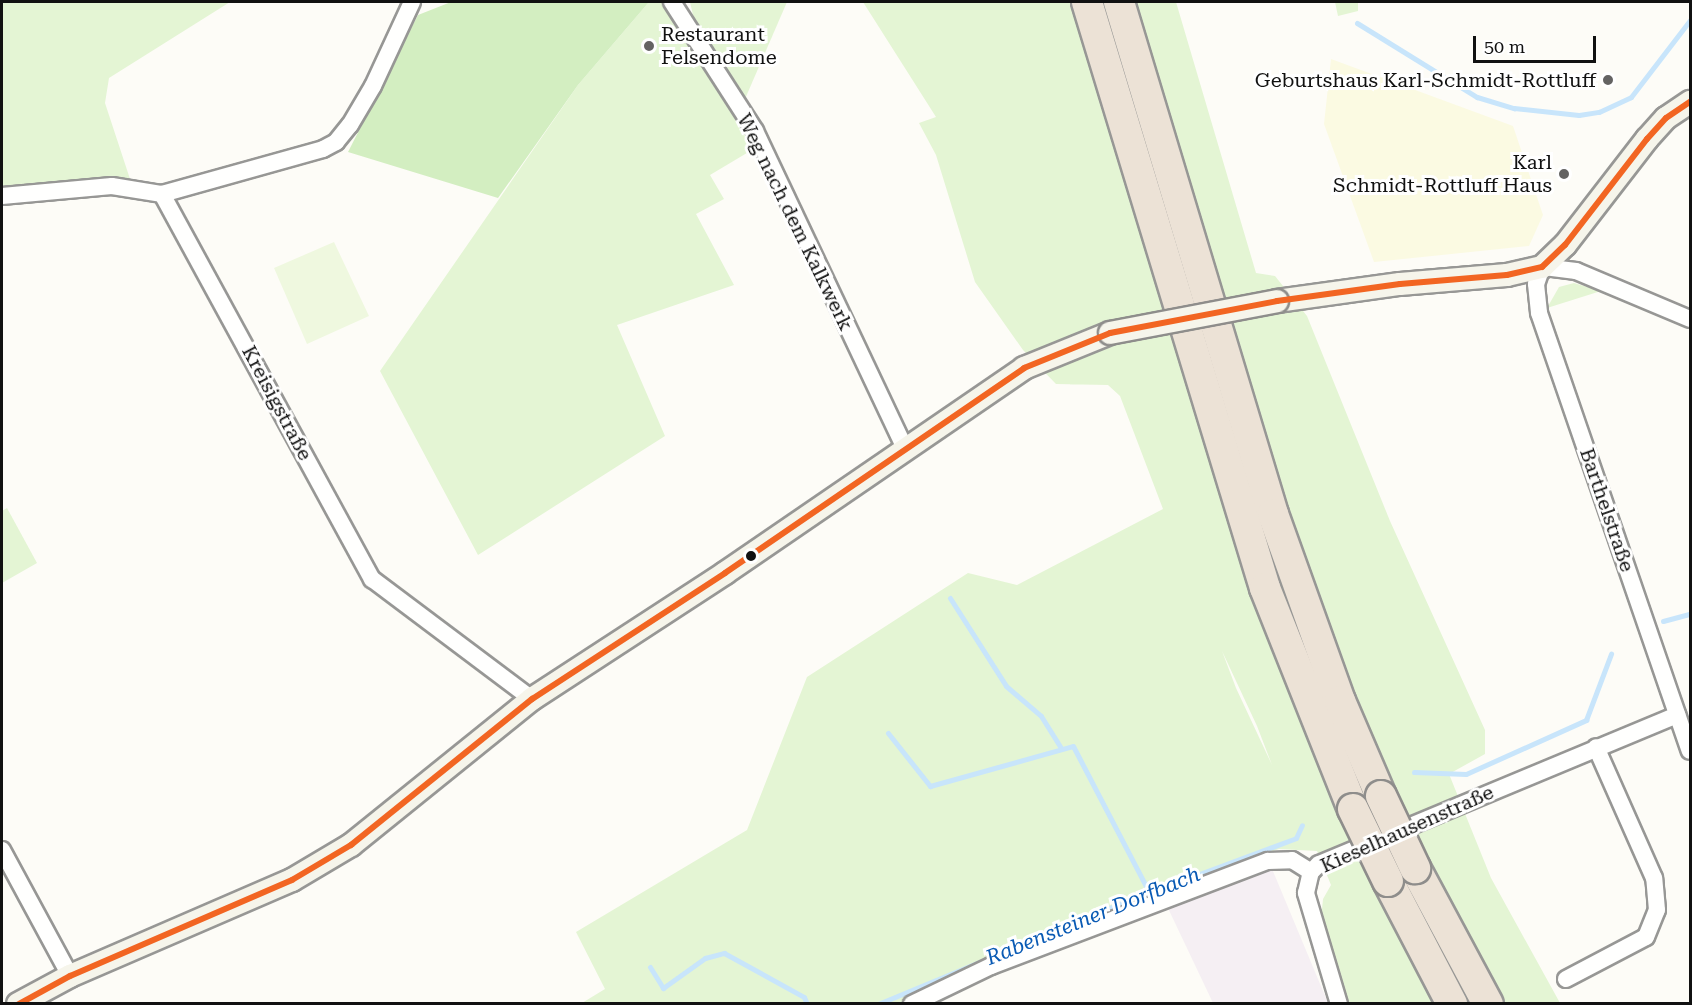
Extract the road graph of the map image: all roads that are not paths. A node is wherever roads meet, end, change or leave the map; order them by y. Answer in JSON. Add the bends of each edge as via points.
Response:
{"nodes":[{"id":1,"x":412,"y":2,"type":"edge"},
{"id":2,"x":672,"y":2,"type":"edge"},
{"id":3,"x":1088,"y":2,"type":"edge"},
{"id":4,"x":1119,"y":2,"type":"edge"},
{"id":5,"x":1690,"y":102,"type":"edge"},
{"id":6,"x":162,"y":194,"type":"junction"},
{"id":7,"x":2,"y":196,"type":"edge"},
{"id":8,"x":1542,"y":267,"type":"junction"},
{"id":9,"x":1690,"y":319,"type":"edge"},
{"id":10,"x":905,"y":449,"type":"junction"},
{"id":11,"x":532,"y":699,"type":"junction"},
{"id":12,"x":1677,"y":715,"type":"junction"},
{"id":13,"x":1596,"y":747,"type":"junction"},
{"id":14,"x":1690,"y":751,"type":"edge"},
{"id":15,"x":2,"y":851,"type":"edge"},
{"id":16,"x":1311,"y":872,"type":"junction"},
{"id":17,"x":70,"y":976,"type":"junction"},
{"id":18,"x":1566,"y":979,"type":"dead end"},
{"id":19,"x":921,"y":1002,"type":"edge"},
{"id":20,"x":18,"y":1004,"type":"edge"},
{"id":21,"x":1339,"y":1004,"type":"edge"},
{"id":22,"x":1452,"y":1004,"type":"edge"},
{"id":23,"x":1488,"y":1004,"type":"edge"}],
"edges":[{"from":1,"to":6,"type":"street","via":[[374,86],[336,142]]},
{"from":2,"to":10,"type":"street","name":"Weg nach dem Kalkwerk","via":[[755,131]]},
{"from":3,"to":22,"type":"highway","bridge":true,"via":[[1265,588],[1353,809]]},
{"from":4,"to":23,"type":"highway","bridge":true,"via":[[1273,514],[1340,701],[1415,868]]},
{"from":5,"to":8,"type":"street","via":[[1666,118],[1647,139],[1565,245]]},
{"from":6,"to":7,"type":"street","via":[[112,186]]},
{"from":6,"to":11,"type":"street","name":"Kreisigstraße","via":[[372,579]]},
{"from":8,"to":9,"type":"street","via":[[1576,272]]},
{"from":8,"to":10,"type":"street","bridge":true,"via":[[1507,275],[1400,284],[1277,301],[1110,333],[1023,368]]},
{"from":8,"to":12,"type":"street","name":"Barthelstraße","via":[[1536,284],[1539,313]]},
{"from":10,"to":11,"type":"street"},
{"from":11,"to":17,"type":"street","via":[[351,845],[292,880]]},
{"from":12,"to":13,"type":"street","name":"Kieselhausenstraße"},
{"from":12,"to":14,"type":"street","name":"Barthelstraße"},
{"from":13,"to":16,"type":"street","name":"Kieselhausenstraße","via":[[1329,859]]},
{"from":13,"to":18,"type":"street","via":[[1654,878],[1657,910],[1646,937]]},
{"from":15,"to":17,"type":"street"},
{"from":16,"to":19,"type":"street","via":[[1293,860],[1268,861],[991,966]]},
{"from":16,"to":21,"type":"street","name":"Kieselhausenstraße","via":[[1308,905]]},
{"from":17,"to":20,"type":"street"}]}
